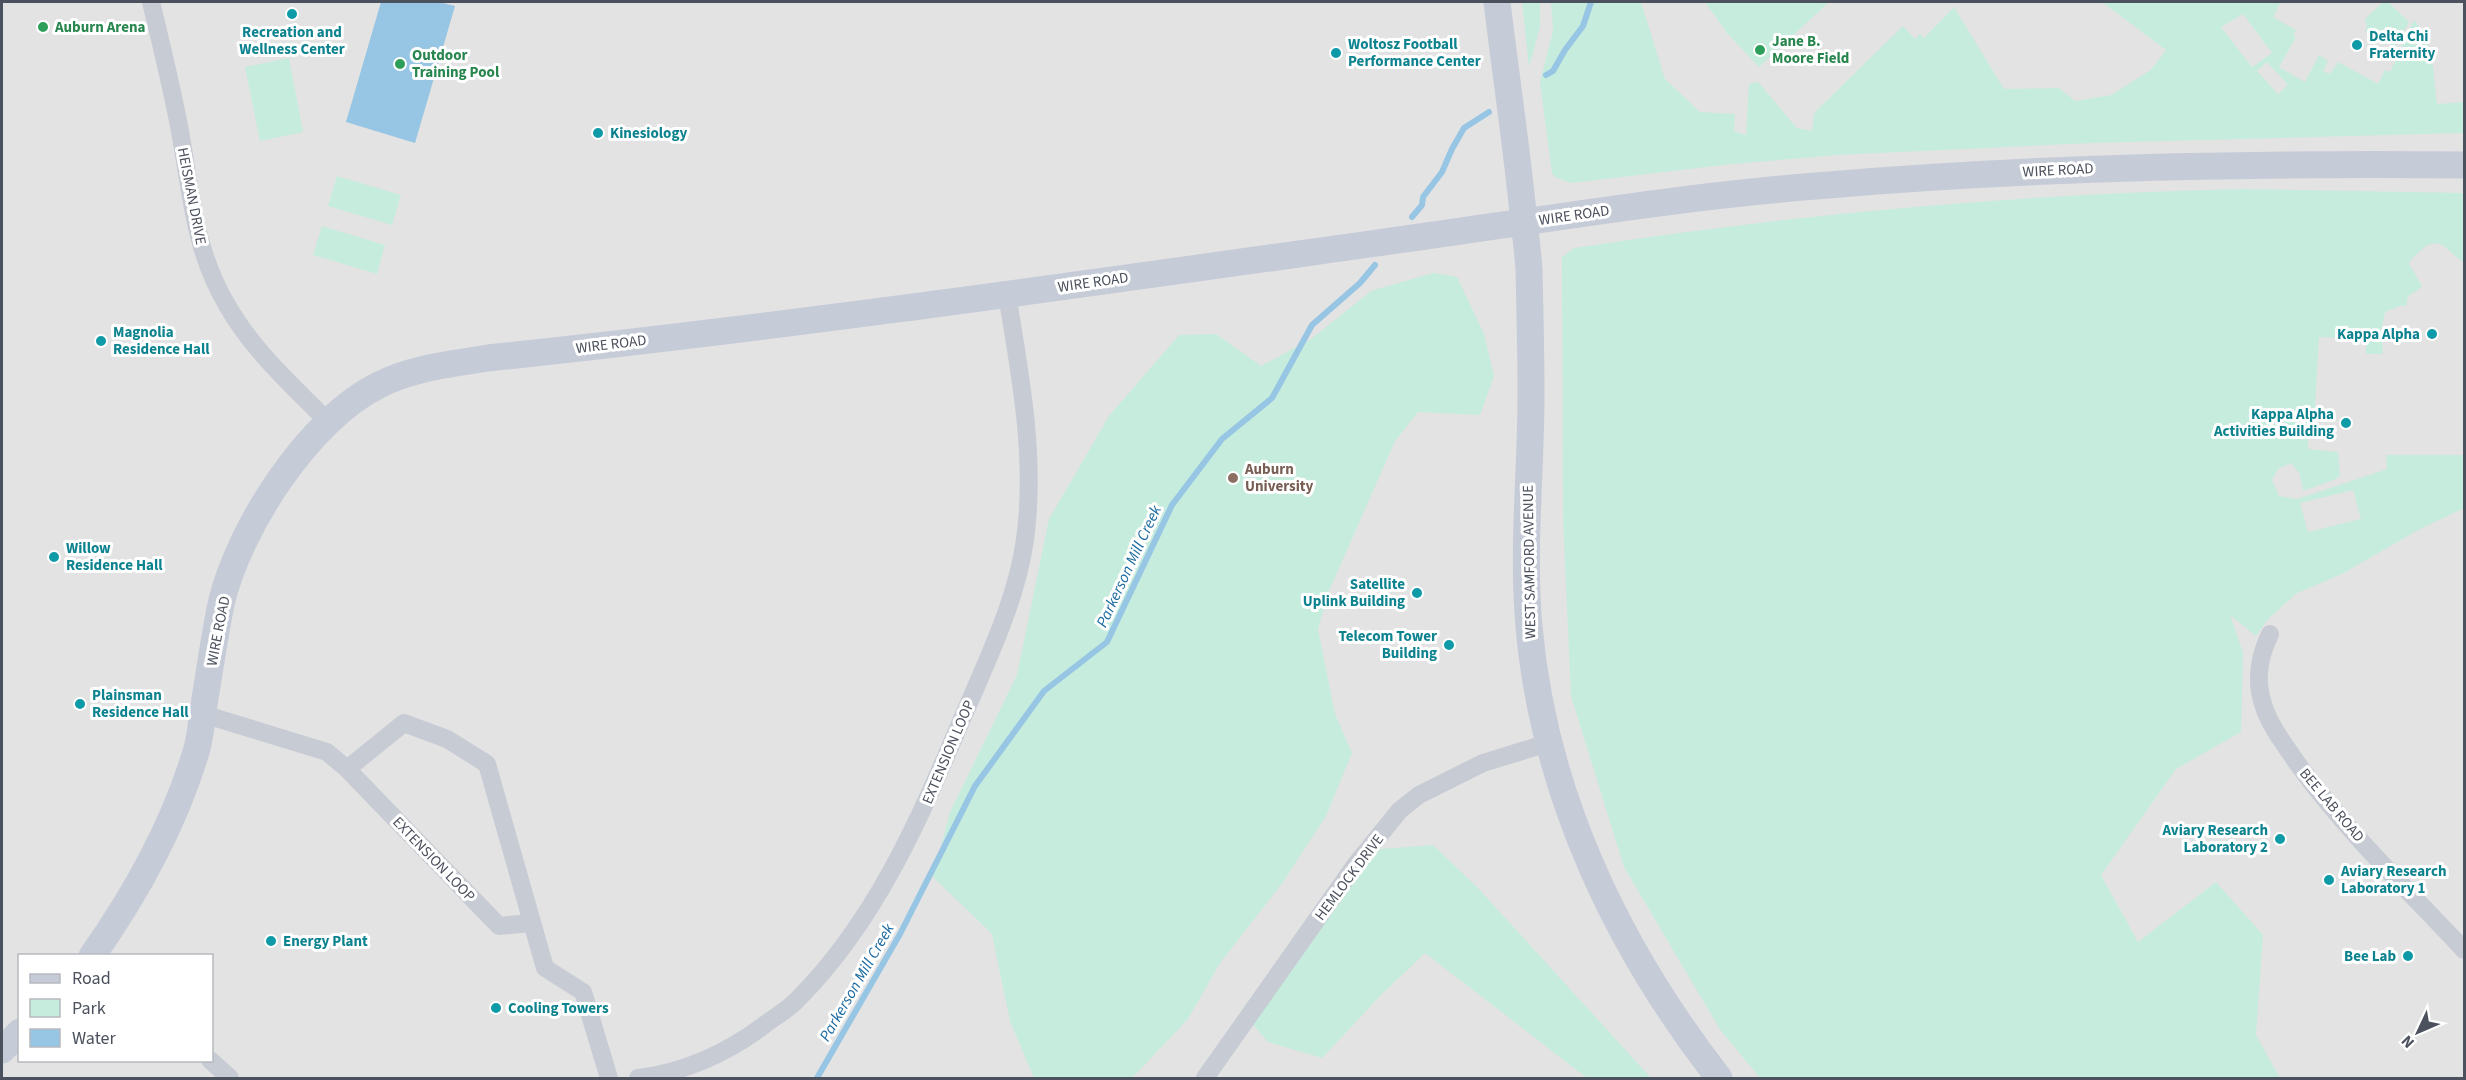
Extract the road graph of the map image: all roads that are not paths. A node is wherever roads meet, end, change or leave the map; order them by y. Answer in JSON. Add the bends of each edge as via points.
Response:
{"nodes":[{"id":1,"x":151,"y":2,"type":"edge"},
{"id":2,"x":1497,"y":2,"type":"edge"},
{"id":3,"x":2464,"y":165,"type":"edge"},
{"id":4,"x":1524,"y":223,"type":"junction"},
{"id":5,"x":1008,"y":294,"type":"junction"},
{"id":6,"x":328,"y":422,"type":"junction"},
{"id":7,"x":2270,"y":634,"type":"dead end"},
{"id":8,"x":202,"y":714,"type":"junction"},
{"id":9,"x":1548,"y":743,"type":"junction"},
{"id":10,"x":347,"y":769,"type":"junction"},
{"id":11,"x":531,"y":923,"type":"junction"},
{"id":12,"x":2464,"y":950,"type":"edge"},
{"id":13,"x":93,"y":954,"type":"edge"},
{"id":14,"x":18,"y":1034,"type":"edge"},
{"id":15,"x":2,"y":1050,"type":"edge"},
{"id":16,"x":212,"y":1062,"type":"edge"},
{"id":17,"x":230,"y":1078,"type":"edge"},
{"id":18,"x":609,"y":1078,"type":"edge"},
{"id":19,"x":638,"y":1078,"type":"edge"},
{"id":20,"x":1205,"y":1078,"type":"edge"},
{"id":21,"x":1719,"y":1078,"type":"edge"}],
"edges":[{"from":1,"to":6,"type":"street","name":"HEISMAN DRIVE","via":[[179,126],[198,241],[238,323],[265,358]]},
{"from":2,"to":4,"type":"street","name":"WEST SAMFORD AVENUE"},
{"from":3,"to":4,"type":"street","name":"WIRE ROAD","via":[[2098,168],[1818,185]]},
{"from":4,"to":5,"type":"street","name":"WIRE ROAD"},
{"from":4,"to":9,"type":"street","name":"WEST SAMFORD AVENUE","via":[[1531,396],[1525,528],[1528,624]]},
{"from":5,"to":6,"type":"street","name":"WIRE ROAD","via":[[454,363],[411,372],[379,385]]},
{"from":5,"to":19,"type":"street","name":"EXTENSION LOOP","via":[[1029,455],[1027,522],[1014,589],[1003,620],[919,820],[879,895],[841,951],[796,1002],[741,1042],[700,1062]]},
{"from":6,"to":8,"type":"street","name":"WIRE ROAD","via":[[277,484],[244,540],[222,602]]},
{"from":7,"to":12,"type":"street","name":"BEE LAB ROAD","via":[[2258,675],[2263,705],[2282,742],[2321,796]]},
{"from":8,"to":10,"type":"street","name":"EXTENSION LOOP","via":[[327,752]]},
{"from":8,"to":13,"type":"street","name":"WIRE ROAD","via":[[196,753],[173,817],[118,919]]},
{"from":9,"to":20,"type":"street","name":"HEMLOCK DRIVE","via":[[1483,764],[1419,795],[1400,810],[1356,864]]},
{"from":9,"to":21,"type":"street","name":"WEST SAMFORD AVENUE","via":[[1591,868],[1621,930],[1654,988]]},
{"from":10,"to":11,"type":"street","name":"EXTENSION LOOP","via":[[499,926]]},
{"from":10,"to":11,"type":"street","via":[[404,723],[447,740],[487,764]]},
{"from":11,"to":18,"type":"street","via":[[545,968],[583,992]]},
{"from":14,"to":15,"type":"street"},
{"from":16,"to":17,"type":"street"}]}
